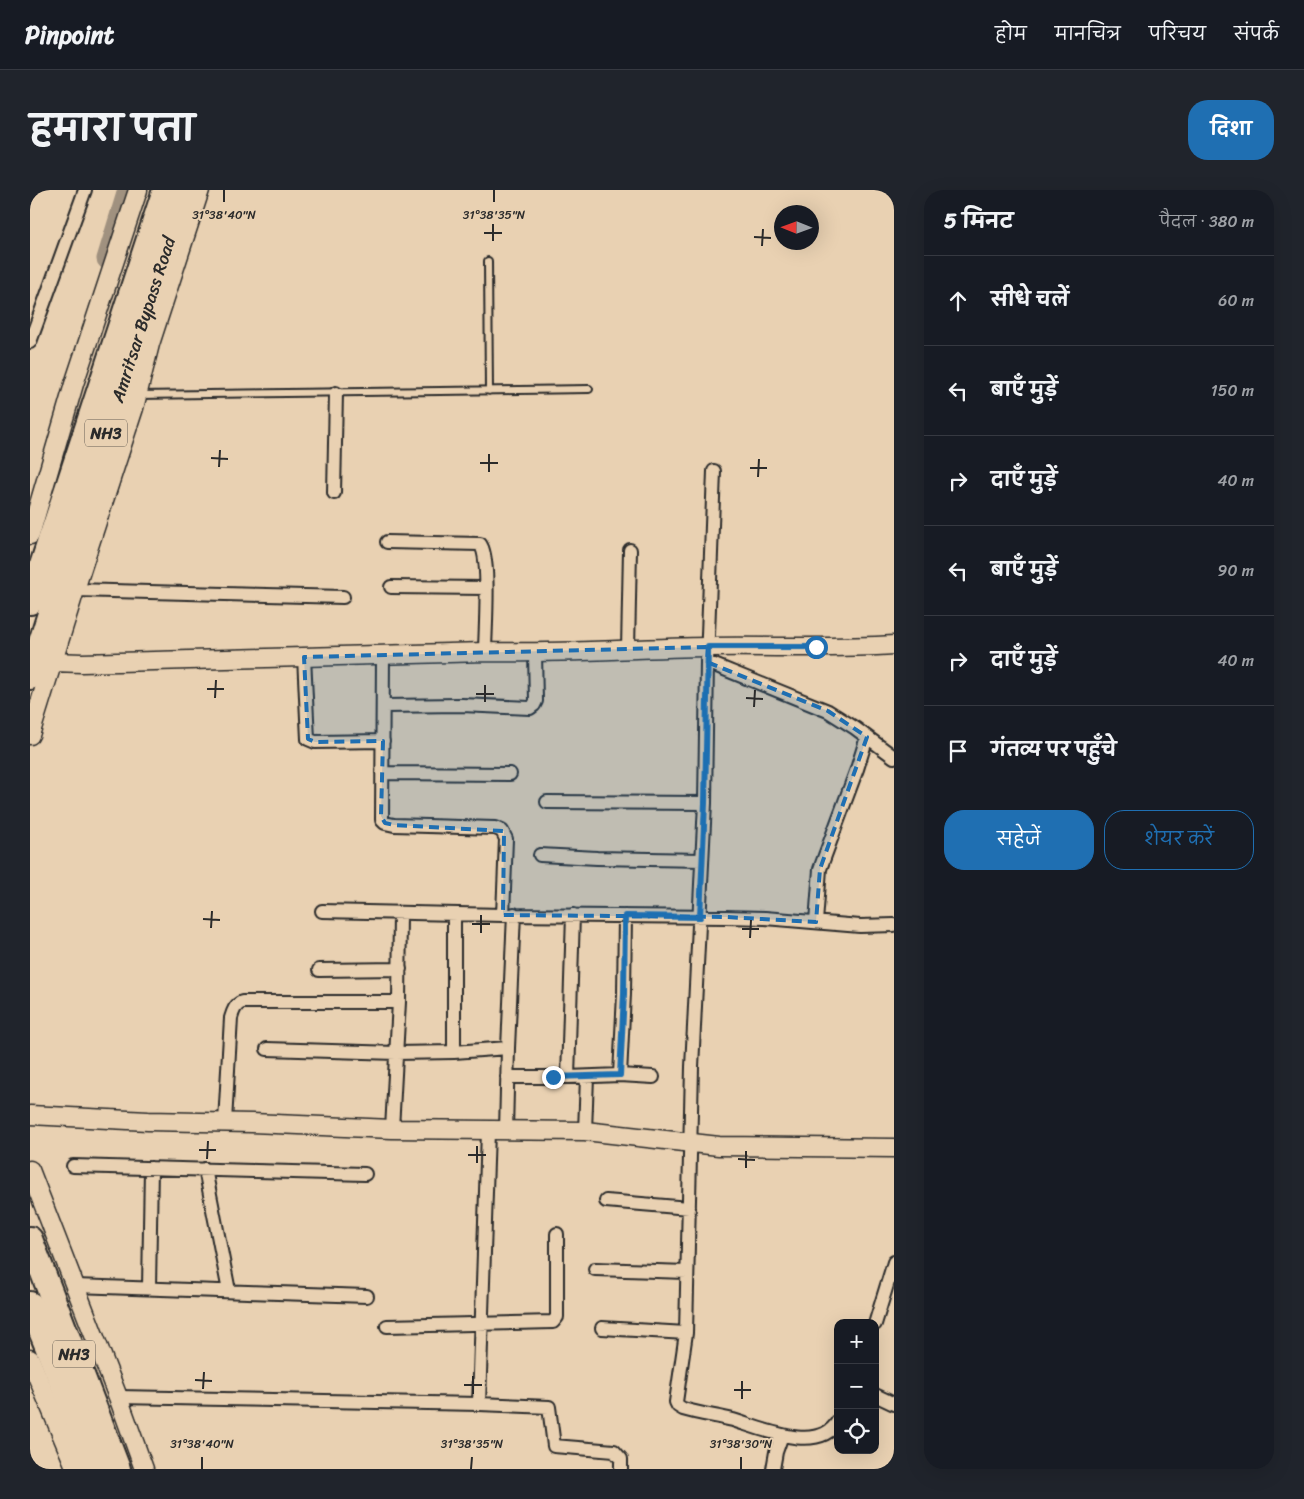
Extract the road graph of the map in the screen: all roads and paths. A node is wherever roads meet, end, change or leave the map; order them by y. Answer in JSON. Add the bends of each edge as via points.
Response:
{"nodes":[{"id":1,"x":84,"y":190,"type":"edge"},
{"id":2,"x":138,"y":190,"type":"edge"},
{"id":3,"x":165,"y":190,"type":"edge"},
{"id":4,"x":185,"y":190,"type":"edge"},
{"id":5,"x":200,"y":190,"type":"edge"},
{"id":6,"x":488,"y":261,"type":"dead end"},
{"id":7,"x":33,"y":326,"type":"edge"},
{"id":8,"x":30,"y":342,"type":"edge"},
{"id":9,"x":589,"y":389,"type":"dead end"},
{"id":10,"x":489,"y":391,"type":"junction"},
{"id":11,"x":336,"y":394,"type":"junction"},
{"id":12,"x":138,"y":395,"type":"junction"},
{"id":13,"x":714,"y":471,"type":"dead end"},
{"id":14,"x":334,"y":493,"type":"dead end"},
{"id":15,"x":30,"y":535,"type":"edge"},
{"id":16,"x":387,"y":542,"type":"dead end"},
{"id":17,"x":630,"y":550,"type":"dead end"},
{"id":18,"x":391,"y":587,"type":"dead end"},
{"id":19,"x":486,"y":588,"type":"junction"},
{"id":20,"x":75,"y":590,"type":"junction"},
{"id":21,"x":343,"y":597,"type":"dead end"},
{"id":22,"x":30,"y":602,"type":"edge"},
{"id":23,"x":894,"y":645,"type":"edge"},
{"id":24,"x":628,"y":649,"type":"junction"},
{"id":25,"x":485,"y":652,"type":"junction"},
{"id":26,"x":536,"y":653,"type":"junction"},
{"id":27,"x":382,"y":655,"type":"junction"},
{"id":28,"x":708,"y":655,"type":"junction"},
{"id":29,"x":304,"y":657,"type":"junction"},
{"id":30,"x":53,"y":662,"type":"junction"},
{"id":31,"x":30,"y":677,"type":"edge"},
{"id":32,"x":383,"y":706,"type":"junction"},
{"id":33,"x":30,"y":735,"type":"edge"},
{"id":34,"x":867,"y":737,"type":"junction"},
{"id":35,"x":383,"y":741,"type":"junction"},
{"id":36,"x":894,"y":757,"type":"edge"},
{"id":37,"x":382,"y":773,"type":"junction"},
{"id":38,"x":510,"y":774,"type":"dead end"},
{"id":39,"x":547,"y":802,"type":"dead end"},
{"id":40,"x":705,"y":803,"type":"junction"},
{"id":41,"x":540,"y":855,"type":"dead end"},
{"id":42,"x":702,"y":860,"type":"junction"},
{"id":43,"x":322,"y":910,"type":"dead end"},
{"id":44,"x":400,"y":912,"type":"junction"},
{"id":45,"x":454,"y":914,"type":"junction"},
{"id":46,"x":508,"y":915,"type":"junction"},
{"id":47,"x":573,"y":915,"type":"junction"},
{"id":48,"x":625,"y":916,"type":"junction"},
{"id":49,"x":700,"y":917,"type":"junction"},
{"id":50,"x":816,"y":922,"type":"junction"},
{"id":51,"x":894,"y":925,"type":"edge"},
{"id":52,"x":400,"y":969,"type":"junction"},
{"id":53,"x":319,"y":970,"type":"dead end"},
{"id":54,"x":399,"y":1002,"type":"junction"},
{"id":55,"x":508,"y":1048,"type":"junction"},
{"id":56,"x":267,"y":1049,"type":"dead end"},
{"id":57,"x":454,"y":1052,"type":"junction"},
{"id":58,"x":396,"y":1053,"type":"junction"},
{"id":59,"x":620,"y":1075,"type":"junction"},
{"id":60,"x":507,"y":1077,"type":"junction"},
{"id":61,"x":568,"y":1077,"type":"junction"},
{"id":62,"x":587,"y":1077,"type":"junction"},
{"id":63,"x":653,"y":1077,"type":"dead end"},
{"id":64,"x":30,"y":1115,"type":"edge"},
{"id":65,"x":224,"y":1122,"type":"junction"},
{"id":66,"x":392,"y":1129,"type":"junction"},
{"id":67,"x":497,"y":1131,"type":"junction"},
{"id":68,"x":585,"y":1131,"type":"junction"},
{"id":69,"x":690,"y":1143,"type":"junction"},
{"id":70,"x":894,"y":1148,"type":"edge"},
{"id":71,"x":73,"y":1166,"type":"dead end"},
{"id":72,"x":151,"y":1168,"type":"junction"},
{"id":73,"x":205,"y":1169,"type":"junction"},
{"id":74,"x":30,"y":1170,"type":"edge"},
{"id":75,"x":365,"y":1174,"type":"dead end"},
{"id":76,"x":606,"y":1201,"type":"dead end"},
{"id":77,"x":688,"y":1208,"type":"junction"},
{"id":78,"x":557,"y":1234,"type":"dead end"},
{"id":79,"x":30,"y":1239,"type":"edge"},
{"id":80,"x":894,"y":1262,"type":"edge"},
{"id":81,"x":595,"y":1269,"type":"dead end"},
{"id":82,"x":687,"y":1272,"type":"junction"},
{"id":83,"x":75,"y":1286,"type":"junction"},
{"id":84,"x":149,"y":1288,"type":"junction"},
{"id":85,"x":229,"y":1291,"type":"junction"},
{"id":86,"x":367,"y":1296,"type":"dead end"},
{"id":87,"x":30,"y":1304,"type":"edge"},
{"id":88,"x":877,"y":1319,"type":"edge"},
{"id":89,"x":482,"y":1323,"type":"junction"},
{"id":90,"x":387,"y":1326,"type":"dead end"},
{"id":91,"x":602,"y":1328,"type":"dead end"},
{"id":92,"x":686,"y":1332,"type":"junction"},
{"id":93,"x":30,"y":1359,"type":"edge"},
{"id":94,"x":118,"y":1397,"type":"junction"},
{"id":95,"x":879,"y":1397,"type":"edge"},
{"id":96,"x":479,"y":1404,"type":"junction"},
{"id":97,"x":894,"y":1404,"type":"edge"},
{"id":98,"x":834,"y":1427,"type":"edge"},
{"id":99,"x":782,"y":1435,"type":"junction"},
{"id":100,"x":76,"y":1469,"type":"edge"},
{"id":101,"x":97,"y":1469,"type":"edge"},
{"id":102,"x":118,"y":1469,"type":"edge"},
{"id":103,"x":144,"y":1469,"type":"edge"},
{"id":104,"x":621,"y":1469,"type":"edge"},
{"id":105,"x":773,"y":1469,"type":"edge"}],
"edges":[{"from":1,"to":7,"type":"street"},
{"from":2,"to":15,"type":"street","via":[[74,384]]},
{"from":3,"to":22,"type":"highway","name":"Amritsar Bypass Road","number":"NH3"},
{"from":4,"to":31,"type":"highway","name":"Amritsar Bypass Road","number":"NH3"},
{"from":5,"to":12,"type":"street","via":[[150,344]]},
{"from":6,"to":10,"type":"lane"},
{"from":7,"to":8,"type":"street"},
{"from":9,"to":10,"type":"lane"},
{"from":10,"to":11,"type":"lane"},
{"from":11,"to":12,"type":"lane"},
{"from":11,"to":14,"type":"street"},
{"from":12,"to":20,"type":"street"},
{"from":13,"to":28,"type":"street"},
{"from":16,"to":19,"type":"street","via":[[480,544],[484,551]]},
{"from":17,"to":24,"type":"street"},
{"from":18,"to":19,"type":"street"},
{"from":19,"to":25,"type":"street"},
{"from":20,"to":21,"type":"street"},
{"from":20,"to":30,"type":"street"},
{"from":23,"to":28,"type":"street"},
{"from":24,"to":26,"type":"street"},
{"from":24,"to":28,"type":"street"},
{"from":25,"to":26,"type":"street"},
{"from":25,"to":27,"type":"street"},
{"from":26,"to":32,"type":"street","via":[[536,701],[530,708]]},
{"from":27,"to":29,"type":"street"},
{"from":27,"to":32,"type":"street"},
{"from":28,"to":34,"type":"street","via":[[828,711]]},
{"from":28,"to":40,"type":"street"},
{"from":29,"to":30,"type":"street"},
{"from":29,"to":35,"type":"street","via":[[308,739],[315,742]]},
{"from":30,"to":33,"type":"street"},
{"from":32,"to":35,"type":"street"},
{"from":34,"to":36,"type":"street"},
{"from":34,"to":50,"type":"street","via":[[820,869]]},
{"from":35,"to":37,"type":"street"},
{"from":37,"to":38,"type":"street"},
{"from":37,"to":46,"type":"street","via":[[381,816],[385,823],[502,831],[506,839]]},
{"from":39,"to":40,"type":"street"},
{"from":40,"to":42,"type":"street"},
{"from":41,"to":42,"type":"street"},
{"from":42,"to":49,"type":"street"},
{"from":43,"to":44,"type":"street"},
{"from":44,"to":45,"type":"street"},
{"from":44,"to":52,"type":"street"},
{"from":45,"to":46,"type":"street"},
{"from":45,"to":57,"type":"street"},
{"from":46,"to":47,"type":"street"},
{"from":46,"to":55,"type":"street"},
{"from":47,"to":48,"type":"street"},
{"from":47,"to":61,"type":"street"},
{"from":48,"to":49,"type":"street"},
{"from":48,"to":59,"type":"street"},
{"from":49,"to":50,"type":"street"},
{"from":49,"to":69,"type":"street"},
{"from":50,"to":51,"type":"street"},
{"from":52,"to":53,"type":"street"},
{"from":52,"to":54,"type":"street"},
{"from":54,"to":58,"type":"street"},
{"from":54,"to":65,"type":"street","via":[[239,1003],[231,1018]]},
{"from":55,"to":57,"type":"street"},
{"from":55,"to":60,"type":"street"},
{"from":56,"to":58,"type":"street"},
{"from":57,"to":58,"type":"street"},
{"from":58,"to":66,"type":"street"},
{"from":59,"to":62,"type":"street"},
{"from":59,"to":63,"type":"street"},
{"from":60,"to":61,"type":"street"},
{"from":60,"to":67,"type":"street"},
{"from":61,"to":62,"type":"street"},
{"from":62,"to":68,"type":"street"},
{"from":64,"to":65,"type":"street"},
{"from":65,"to":66,"type":"street"},
{"from":66,"to":67,"type":"street"},
{"from":67,"to":68,"type":"street"},
{"from":67,"to":89,"type":"street"},
{"from":68,"to":69,"type":"street"},
{"from":69,"to":70,"type":"street"},
{"from":69,"to":77,"type":"street"},
{"from":71,"to":72,"type":"street"},
{"from":72,"to":73,"type":"street"},
{"from":72,"to":84,"type":"street"},
{"from":73,"to":75,"type":"street"},
{"from":73,"to":85,"type":"street"},
{"from":74,"to":83,"type":"street"},
{"from":76,"to":77,"type":"street"},
{"from":77,"to":82,"type":"street"},
{"from":78,"to":89,"type":"street","via":[[558,1312],[555,1321]]},
{"from":79,"to":102,"type":"highway","number":"NH3"},
{"from":80,"to":88,"type":"street"},
{"from":81,"to":82,"type":"street"},
{"from":82,"to":92,"type":"street"},
{"from":83,"to":84,"type":"street"},
{"from":83,"to":94,"type":"street"},
{"from":84,"to":85,"type":"street"},
{"from":85,"to":86,"type":"street"},
{"from":87,"to":101,"type":"highway","number":"NH3"},
{"from":89,"to":90,"type":"street"},
{"from":89,"to":96,"type":"street"},
{"from":91,"to":92,"type":"street"},
{"from":92,"to":99,"type":"street","via":[[676,1400],[678,1406]]},
{"from":93,"to":100,"type":"street"},
{"from":94,"to":96,"type":"street"},
{"from":94,"to":103,"type":"street"},
{"from":95,"to":97,"type":"street"},
{"from":96,"to":104,"type":"street","via":[[549,1406],[554,1446],[614,1451],[621,1459]]},
{"from":98,"to":99,"type":"street","via":[[819,1436],[800,1438]]},
{"from":99,"to":105,"type":"street"}]}
